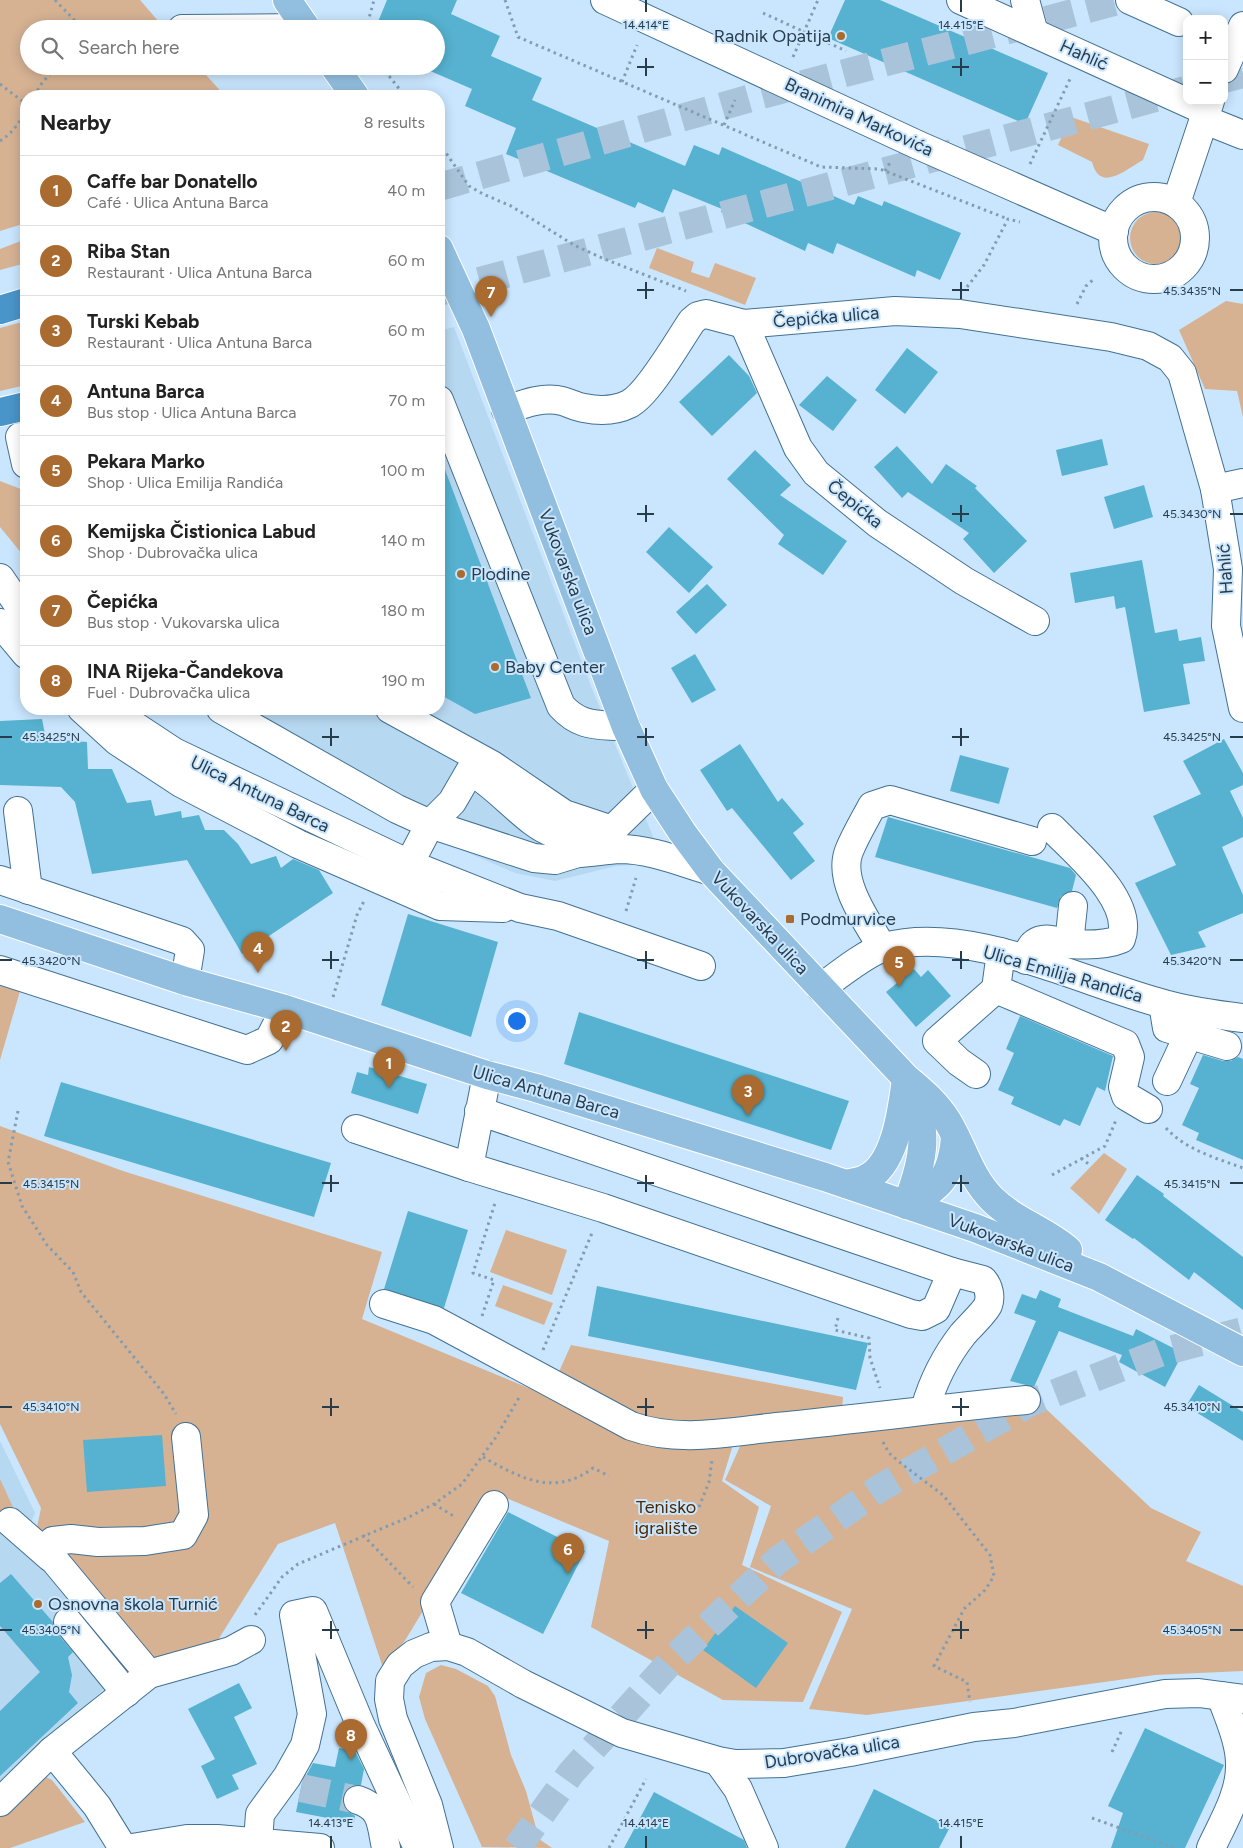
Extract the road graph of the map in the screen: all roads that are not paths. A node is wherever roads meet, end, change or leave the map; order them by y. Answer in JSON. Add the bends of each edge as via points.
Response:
{"nodes":[{"id":1,"x":605,"y":0,"type":"edge"},
{"id":2,"x":961,"y":0,"type":"edge"},
{"id":3,"x":1025,"y":0,"type":"edge"},
{"id":4,"x":1130,"y":0,"type":"edge"},
{"id":5,"x":291,"y":2,"type":"edge"},
{"id":6,"x":302,"y":20,"type":"edge"},
{"id":7,"x":1180,"y":22,"type":"dead end"},
{"id":8,"x":1243,"y":26,"type":"edge"},
{"id":9,"x":1034,"y":33,"type":"junction"},
{"id":10,"x":1228,"y":60,"type":"edge"},
{"id":11,"x":340,"y":75,"type":"edge"},
{"id":12,"x":351,"y":90,"type":"edge"},
{"id":13,"x":1206,"y":110,"type":"edge"},
{"id":14,"x":1243,"y":135,"type":"edge"},
{"id":15,"x":1176,"y":203,"type":"junction"},
{"id":16,"x":1114,"y":231,"type":"junction"},
{"id":17,"x":445,"y":262,"type":"edge"},
{"id":18,"x":20,"y":304,"type":"edge"},
{"id":19,"x":0,"y":310,"type":"edge"},
{"id":20,"x":744,"y":324,"type":"junction"},
{"id":21,"x":1182,"y":373,"type":"joint"},
{"id":22,"x":20,"y":407,"type":"edge"},
{"id":23,"x":506,"y":410,"type":"junction"},
{"id":24,"x":0,"y":412,"type":"edge"},
{"id":25,"x":445,"y":415,"type":"edge"},
{"id":26,"x":15,"y":438,"type":"edge"},
{"id":27,"x":20,"y":450,"type":"edge"},
{"id":28,"x":1243,"y":483,"type":"edge"},
{"id":29,"x":1215,"y":489,"type":"junction"},
{"id":30,"x":1236,"y":569,"type":"edge"},
{"id":31,"x":0,"y":578,"type":"edge"},
{"id":32,"x":20,"y":607,"type":"edge"},
{"id":33,"x":1035,"y":621,"type":"dead end"},
{"id":34,"x":0,"y":623,"type":"edge"},
{"id":35,"x":20,"y":647,"type":"edge"},
{"id":36,"x":1243,"y":708,"type":"edge"},
{"id":37,"x":89,"y":715,"type":"edge"},
{"id":38,"x":117,"y":715,"type":"edge"},
{"id":39,"x":232,"y":715,"type":"edge"},
{"id":40,"x":401,"y":715,"type":"edge"},
{"id":41,"x":626,"y":727,"type":"junction"},
{"id":42,"x":654,"y":789,"type":"junction"},
{"id":43,"x":18,"y":811,"type":"dead end"},
{"id":44,"x":430,"y":824,"type":"junction"},
{"id":45,"x":599,"y":827,"type":"junction"},
{"id":46,"x":578,"y":853,"type":"junction"},
{"id":47,"x":409,"y":864,"type":"junction"},
{"id":48,"x":710,"y":871,"type":"junction"},
{"id":49,"x":0,"y":880,"type":"edge"},
{"id":50,"x":28,"y":890,"type":"junction"},
{"id":51,"x":1073,"y":906,"type":"dead end"},
{"id":52,"x":520,"y":908,"type":"junction"},
{"id":53,"x":0,"y":918,"type":"edge"},
{"id":54,"x":1069,"y":944,"type":"junction"},
{"id":55,"x":882,"y":947,"type":"junction"},
{"id":56,"x":1013,"y":956,"type":"junction"},
{"id":57,"x":701,"y":966,"type":"dead end"},
{"id":58,"x":0,"y":970,"type":"edge"},
{"id":59,"x":185,"y":981,"type":"junction"},
{"id":60,"x":821,"y":988,"type":"junction"},
{"id":61,"x":996,"y":989,"type":"junction"},
{"id":62,"x":1163,"y":1004,"type":"junction"},
{"id":63,"x":285,"y":1009,"type":"junction"},
{"id":64,"x":1243,"y":1018,"type":"edge"},
{"id":65,"x":1189,"y":1034,"type":"junction"},
{"id":66,"x":1227,"y":1046,"type":"dead end"},
{"id":67,"x":976,"y":1074,"type":"dead end"},
{"id":68,"x":487,"y":1075,"type":"junction"},
{"id":69,"x":906,"y":1078,"type":"junction"},
{"id":70,"x":1168,"y":1081,"type":"dead end"},
{"id":71,"x":1137,"y":1103,"type":"road end"},
{"id":72,"x":479,"y":1111,"type":"junction"},
{"id":73,"x":356,"y":1130,"type":"dead end"},
{"id":74,"x":955,"y":1137,"type":"junction"},
{"id":75,"x":469,"y":1167,"type":"junction"},
{"id":76,"x":846,"y":1184,"type":"junction"},
{"id":77,"x":907,"y":1205,"type":"junction"},
{"id":78,"x":952,"y":1272,"type":"junction"},
{"id":79,"x":1100,"y":1277,"type":"junction"},
{"id":80,"x":384,"y":1304,"type":"dead end"},
{"id":81,"x":1243,"y":1352,"type":"edge"},
{"id":82,"x":1026,"y":1400,"type":"dead end"},
{"id":83,"x":925,"y":1410,"type":"junction"},
{"id":84,"x":186,"y":1437,"type":"road end"},
{"id":85,"x":494,"y":1505,"type":"dead end"},
{"id":86,"x":10,"y":1522,"type":"dead end"},
{"id":87,"x":50,"y":1557,"type":"junction"},
{"id":88,"x":68,"y":1622,"type":"dead end"},
{"id":89,"x":241,"y":1646,"type":"road end"},
{"id":90,"x":448,"y":1646,"type":"junction"},
{"id":91,"x":149,"y":1674,"type":"junction"},
{"id":92,"x":126,"y":1693,"type":"junction"},
{"id":93,"x":1232,"y":1698,"type":"edge"},
{"id":94,"x":52,"y":1751,"type":"junction"},
{"id":95,"x":718,"y":1761,"type":"junction"},
{"id":96,"x":358,"y":1800,"type":"tunnel mouth"},
{"id":97,"x":0,"y":1802,"type":"edge"},
{"id":98,"x":258,"y":1841,"type":"junction"},
{"id":99,"x":123,"y":1848,"type":"edge"},
{"id":100,"x":132,"y":1848,"type":"edge"},
{"id":101,"x":320,"y":1848,"type":"edge"},
{"id":102,"x":386,"y":1848,"type":"edge"},
{"id":103,"x":418,"y":1848,"type":"edge"},
{"id":104,"x":439,"y":1848,"type":"edge"},
{"id":105,"x":764,"y":1848,"type":"edge"},
{"id":106,"x":1211,"y":1848,"type":"edge"}],
"edges":[{"from":1,"to":16,"type":"street","name":"Branimira Markovića","via":[[918,145]]},
{"from":2,"to":9,"type":"street","name":"Hahlić"},
{"from":3,"to":9,"type":"street"},
{"from":4,"to":7,"type":"street"},
{"from":5,"to":6,"type":"main road"},
{"from":8,"to":10,"type":"street"},
{"from":9,"to":13,"type":"street","name":"Hahlić"},
{"from":11,"to":12,"type":"main road"},
{"from":13,"to":14,"type":"street","name":"Hahlić"},
{"from":13,"to":15,"type":"street"},
{"from":15,"to":16,"type":"street","via":[[1157,197],[1138,200],[1119,217]]},
{"from":15,"to":16,"type":"street","via":[[1189,217],[1196,236],[1194,249],[1179,271],[1154,279],[1129,270],[1115,247]]},
{"from":17,"to":23,"type":"main road","name":"Vukovarska ulica","via":[[476,329]]},
{"from":18,"to":19,"type":"highway"},
{"from":20,"to":21,"type":"street","name":"Čepićka ulica","via":[[895,311],[960,314],[1111,337],[1148,346],[1170,358]]},
{"from":20,"to":23,"type":"street","name":"Čepićka ulica","via":[[706,314],[698,316],[643,392],[631,403],[618,408],[582,408],[552,400],[534,401]]},
{"from":20,"to":33,"type":"street","name":"Čepićka","via":[[798,448],[816,472],[885,529],[964,582]]},
{"from":21,"to":29,"type":"street","name":"Hahlić"},
{"from":22,"to":24,"type":"highway"},
{"from":23,"to":41,"type":"main road","name":"Vukovarska ulica"},
{"from":25,"to":41,"type":"street","via":[[561,706],[572,718],[584,723]]},
{"from":26,"to":27,"type":"street"},
{"from":28,"to":29,"type":"street"},
{"from":29,"to":30,"type":"street","name":"Hahlić"},
{"from":30,"to":36,"type":"street","name":"Hahlić","via":[[1226,626]]},
{"from":31,"to":32,"type":"street"},
{"from":34,"to":35,"type":"street"},
{"from":37,"to":52,"type":"street","via":[[118,741],[181,783],[298,844],[440,906]]},
{"from":38,"to":47,"type":"street","name":"Ulica Antuna Barca","via":[[174,752]]},
{"from":39,"to":44,"type":"street"},
{"from":40,"to":45,"type":"street","via":[[492,765],[564,814]]},
{"from":41,"to":42,"type":"main road","name":"Vukovarska ulica"},
{"from":42,"to":45,"type":"street"},
{"from":42,"to":48,"type":"main road","name":"Vukovarska ulica"},
{"from":43,"to":50,"type":"street"},
{"from":44,"to":45,"type":"street","via":[[452,802],[466,769],[492,785],[550,832],[565,834]]},
{"from":44,"to":46,"type":"street","via":[[534,858],[555,860]]},
{"from":44,"to":47,"type":"street"},
{"from":45,"to":46,"type":"street"},
{"from":46,"to":48,"type":"street","via":[[619,849],[637,851]]},
{"from":47,"to":52,"type":"street","name":"Ulica Antuna Barca"},
{"from":48,"to":60,"type":"main road","name":"Vukovarska ulica"},
{"from":49,"to":50,"type":"street"},
{"from":50,"to":59,"type":"street","via":[[182,940],[190,950]]},
{"from":51,"to":54,"type":"street"},
{"from":52,"to":57,"type":"street","name":"Ulica Antuna Barca","via":[[558,916]]},
{"from":53,"to":59,"type":"main road","name":"Ulica Antuna Barca"},
{"from":54,"to":55,"type":"street","via":[[1114,942],[1121,939],[1125,928],[1113,892],[1042,834],[890,800],[872,806],[848,852],[846,873],[860,910]]},
{"from":54,"to":56,"type":"street","via":[[1048,939],[1038,941]]},
{"from":55,"to":56,"type":"street","name":"Ulica Emilija Randića","via":[[912,940],[936,941]]},
{"from":55,"to":60,"type":"street","name":"Ulica Emilija Randića"},
{"from":56,"to":61,"type":"street"},
{"from":56,"to":62,"type":"street","name":"Ulica Emilija Randića"},
{"from":58,"to":63,"type":"street","via":[[247,1050],[269,1040]]},
{"from":59,"to":63,"type":"main road","name":"Ulica Antuna Barca"},
{"from":60,"to":69,"type":"main road","name":"Vukovarska ulica"},
{"from":61,"to":67,"type":"street","via":[[937,1041]]},
{"from":61,"to":71,"type":"street","via":[[1125,1044],[1130,1057],[1123,1088]]},
{"from":62,"to":64,"type":"street","name":"Ulica Emilija Randića"},
{"from":62,"to":65,"type":"street","via":[[1166,1028]]},
{"from":63,"to":68,"type":"main road","name":"Ulica Antuna Barca"},
{"from":65,"to":66,"type":"street"},
{"from":65,"to":70,"type":"street"},
{"from":68,"to":72,"type":"street"},
{"from":68,"to":76,"type":"main road","name":"Ulica Antuna Barca"},
{"from":69,"to":74,"type":"main road","name":"Vukovarska ulica","via":[[935,1103]]},
{"from":69,"to":76,"type":"main road","via":[[892,1146],[881,1165],[866,1179]]},
{"from":69,"to":77,"type":"main road","name":"Vukovarska ulica","via":[[921,1117],[923,1136],[921,1163]]},
{"from":72,"to":75,"type":"street"},
{"from":72,"to":78,"type":"street"},
{"from":73,"to":75,"type":"street"},
{"from":74,"to":77,"type":"main road","via":[[954,1156],[947,1175],[933,1191]]},
{"from":74,"to":79,"type":"main road","name":"Vukovarska ulica","via":[[972,1171],[991,1198],[1011,1215],[1063,1246]]},
{"from":75,"to":78,"type":"street","via":[[603,1208],[911,1314],[922,1316],[936,1308]]},
{"from":76,"to":77,"type":"main road","name":"Ulica Antuna Barca"},
{"from":77,"to":79,"type":"main road","name":"Vukovarska ulica"},
{"from":78,"to":83,"type":"street","via":[[983,1280],[990,1299],[987,1308],[946,1358]]},
{"from":79,"to":81,"type":"main road","name":"Vukovarska ulica"},
{"from":80,"to":83,"type":"street","via":[[434,1320],[631,1426],[651,1433],[709,1434]]},
{"from":82,"to":83,"type":"street"},
{"from":84,"to":87,"type":"street","via":[[194,1515],[183,1535],[145,1541],[98,1542],[71,1538],[53,1541],[45,1549]]},
{"from":85,"to":90,"type":"street","via":[[435,1602]]},
{"from":86,"to":87,"type":"street"},
{"from":87,"to":91,"type":"street"},
{"from":88,"to":92,"type":"street"},
{"from":89,"to":91,"type":"street"},
{"from":90,"to":95,"type":"street","name":"Dubrovačka ulica","via":[[467,1652],[622,1733]]},
{"from":90,"to":104,"type":"street","name":"Dubrovačka ulica","via":[[431,1647],[414,1654],[400,1665],[390,1681],[389,1690],[393,1718],[428,1805]]},
{"from":91,"to":92,"type":"street"},
{"from":92,"to":94,"type":"street"},
{"from":93,"to":95,"type":"street","name":"Dubrovačka ulica","via":[[1199,1693],[1165,1694],[784,1763]]},
{"from":93,"to":106,"type":"street","via":[[1241,1768],[1229,1810]]},
{"from":94,"to":97,"type":"street"},
{"from":94,"to":99,"type":"street","via":[[97,1806]]},
{"from":95,"to":105,"type":"street","via":[[738,1789]]},
{"from":96,"to":102,"type":"street","via":[[369,1803],[378,1813]]},
{"from":98,"to":100,"type":"street","via":[[187,1839]]},
{"from":98,"to":101,"type":"street"},
{"from":98,"to":103,"type":"street","via":[[260,1814],[289,1788],[306,1745],[312,1714],[294,1615],[313,1611],[360,1724]]}]}
